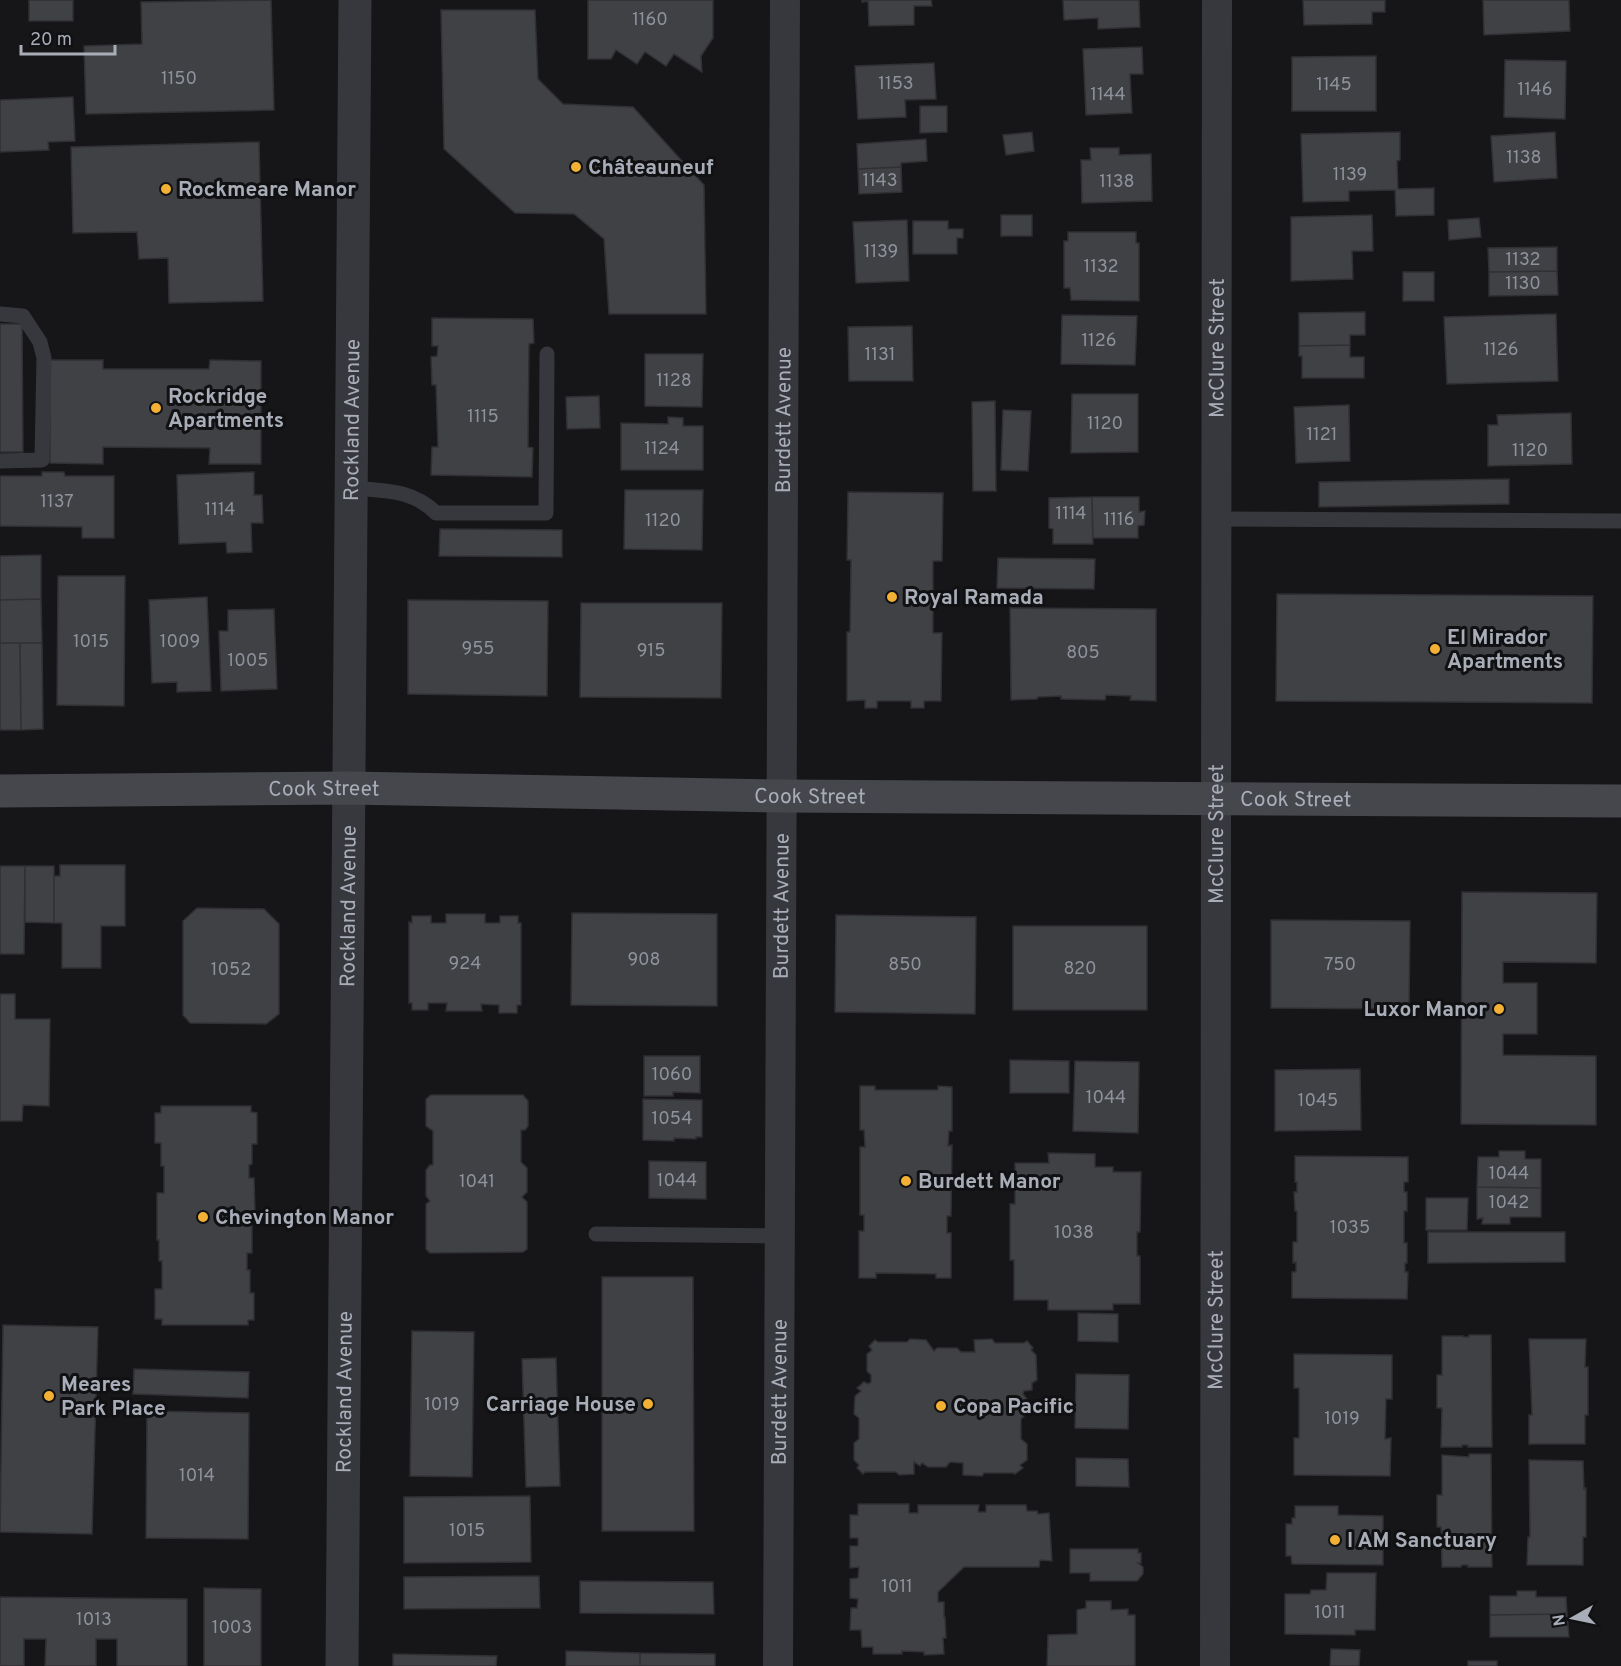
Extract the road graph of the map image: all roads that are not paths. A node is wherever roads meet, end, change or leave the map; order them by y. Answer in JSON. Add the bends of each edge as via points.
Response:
{"nodes":[{"id":1,"x":355,"y":0,"type":"edge"},
{"id":2,"x":785,"y":0,"type":"edge"},
{"id":3,"x":1217,"y":0,"type":"edge"},
{"id":4,"x":0,"y":314,"type":"edge"},
{"id":5,"x":547,"y":354,"type":"dead end"},
{"id":6,"x":0,"y":461,"type":"edge"},
{"id":7,"x":352,"y":489,"type":"junction"},
{"id":8,"x":1217,"y":519,"type":"junction"},
{"id":9,"x":1621,"y":521,"type":"edge"},
{"id":10,"x":350,"y":788,"type":"junction"},
{"id":11,"x":0,"y":791,"type":"edge"},
{"id":12,"x":782,"y":796,"type":"junction"},
{"id":13,"x":1217,"y":798,"type":"junction"},
{"id":14,"x":1621,"y":801,"type":"edge"},
{"id":15,"x":596,"y":1234,"type":"dead end"},
{"id":16,"x":780,"y":1236,"type":"junction"},
{"id":17,"x":342,"y":1666,"type":"edge"},
{"id":18,"x":778,"y":1666,"type":"edge"},
{"id":19,"x":1215,"y":1666,"type":"edge"}],
"edges":[{"from":1,"to":7,"type":"street","name":"Rockland Avenue"},
{"from":2,"to":12,"type":"street","name":"Burdett Avenue"},
{"from":3,"to":8,"type":"street","name":"McClure Street"},
{"from":4,"to":6,"type":"lane","via":[[22,316],[40,342],[44,358],[42,460]]},
{"from":5,"to":7,"type":"lane","via":[[546,513],[436,513],[410,495]]},
{"from":7,"to":10,"type":"street","name":"Rockland Avenue"},
{"from":8,"to":9,"type":"lane"},
{"from":8,"to":13,"type":"street","name":"McClure Street"},
{"from":10,"to":11,"type":"main road","name":"Cook Street"},
{"from":10,"to":12,"type":"main road","name":"Cook Street"},
{"from":10,"to":17,"type":"street","name":"Rockland Avenue"},
{"from":12,"to":13,"type":"main road","name":"Cook Street"},
{"from":12,"to":16,"type":"street","name":"Burdett Avenue"},
{"from":13,"to":14,"type":"main road","name":"Cook Street"},
{"from":13,"to":19,"type":"street","name":"McClure Street"},
{"from":15,"to":16,"type":"lane"},
{"from":16,"to":18,"type":"street","name":"Burdett Avenue"}]}
